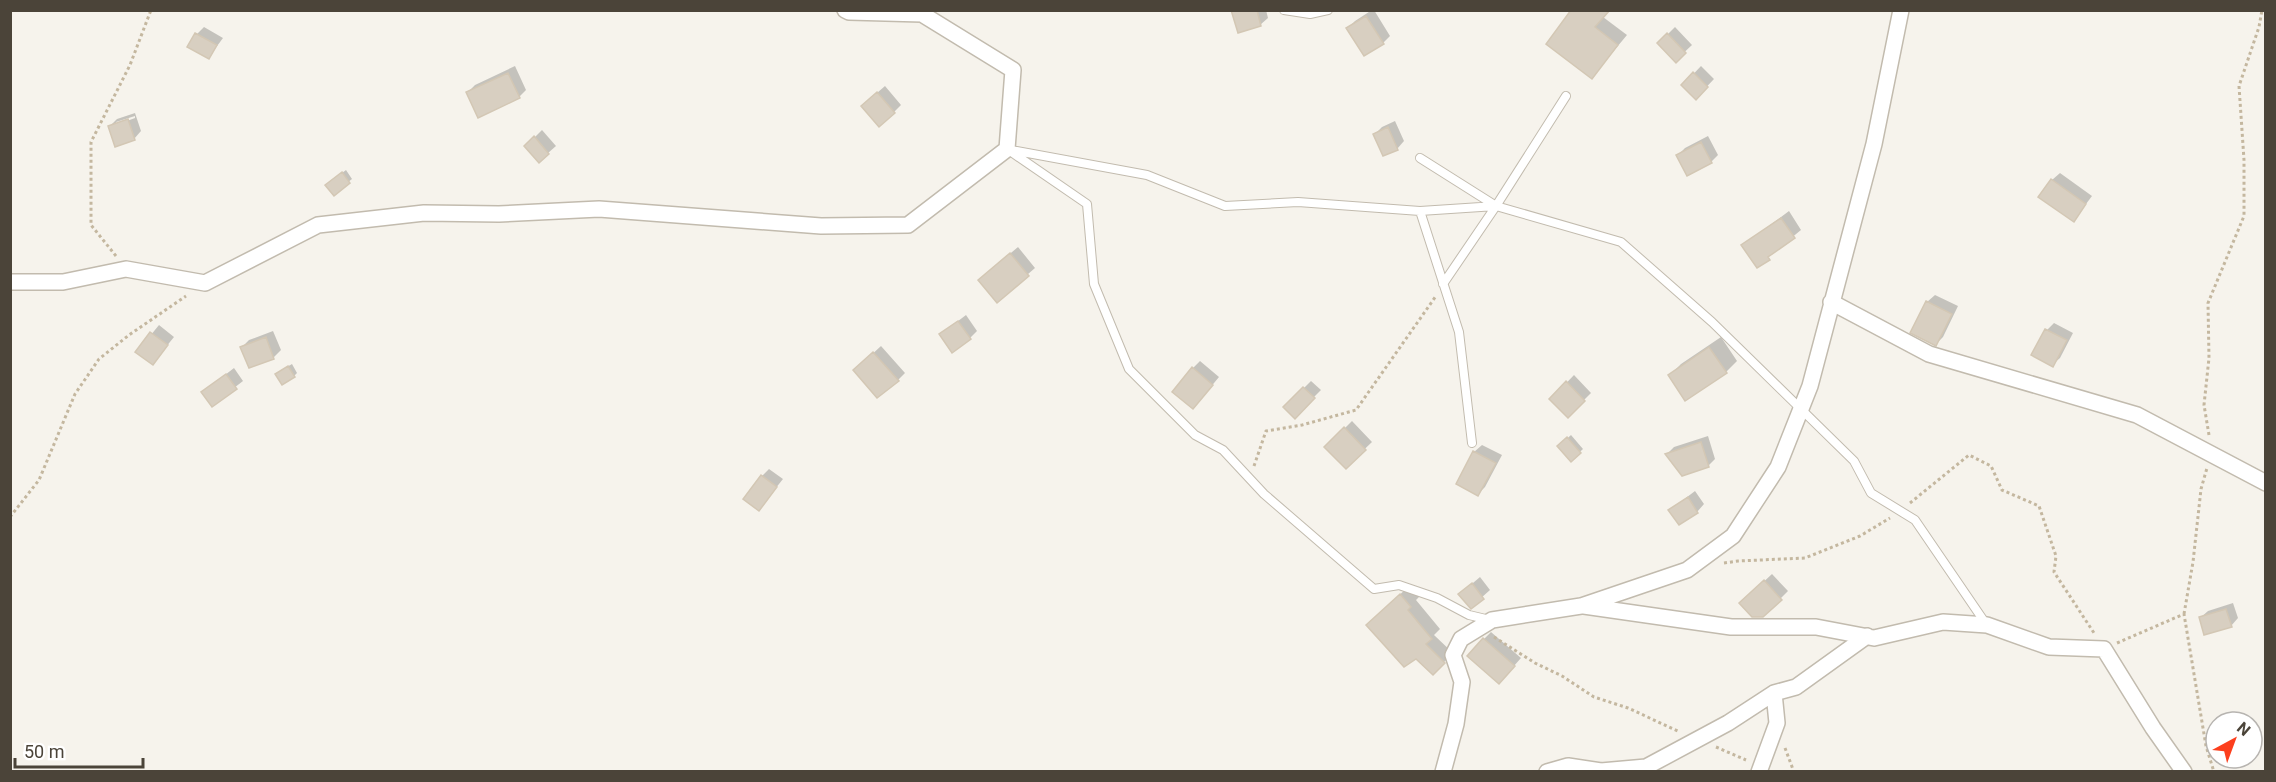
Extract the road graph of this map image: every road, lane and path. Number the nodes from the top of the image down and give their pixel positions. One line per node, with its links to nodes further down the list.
1 (151, 10): 12 (path)
2 (846, 10): 8 (street)
3 (1284, 10): 4 (lane)
4 (1328, 10)
5 (1900, 10): 16 (street)
6 (2262, 10): 19 (path)
7 (1566, 96): 10 (lane)
8 (1006, 150): 11 (lane); 14 (street); 20 (lane)
9 (1420, 158): 10 (lane)
10 (1496, 206): 11 (lane); 15 (lane); 17 (lane)
11 (1420, 211): 15 (lane)
12 (126, 269): 13 (street); 14 (street)
13 (10, 282)
14 (205, 283): 23 (path)
15 (1443, 284): 18 (lane); 20 (path)
16 (1831, 302): 17 (street); 19 (street)
17 (1801, 409): 22 (lane); 25 (street)
18 (1472, 443)
19 (2211, 453): 21 (street); 26 (path)
20 (1250, 479): 27 (lane)
21 (2265, 483)
22 (1900, 511): 24 (path); 28 (lane); 30 (path)
23 (10, 517)
24 (1717, 565)
25 (1581, 606): 27 (street); 29 (street)
26 (2184, 614): 30 (path); 37 (path)
27 (1486, 624): 32 (path); 34 (street)
28 (1986, 625): 29 (street); 30 (street)
29 (1868, 636): 31 (street)
30 (2104, 649): 36 (street)
31 (1774, 693): 32 (street); 33 (street)
32 (1698, 740): 33 (path); 35 (street)
33 (1760, 769)
34 (1443, 771)
35 (1547, 771)
36 (2184, 771)
37 (2214, 771)

